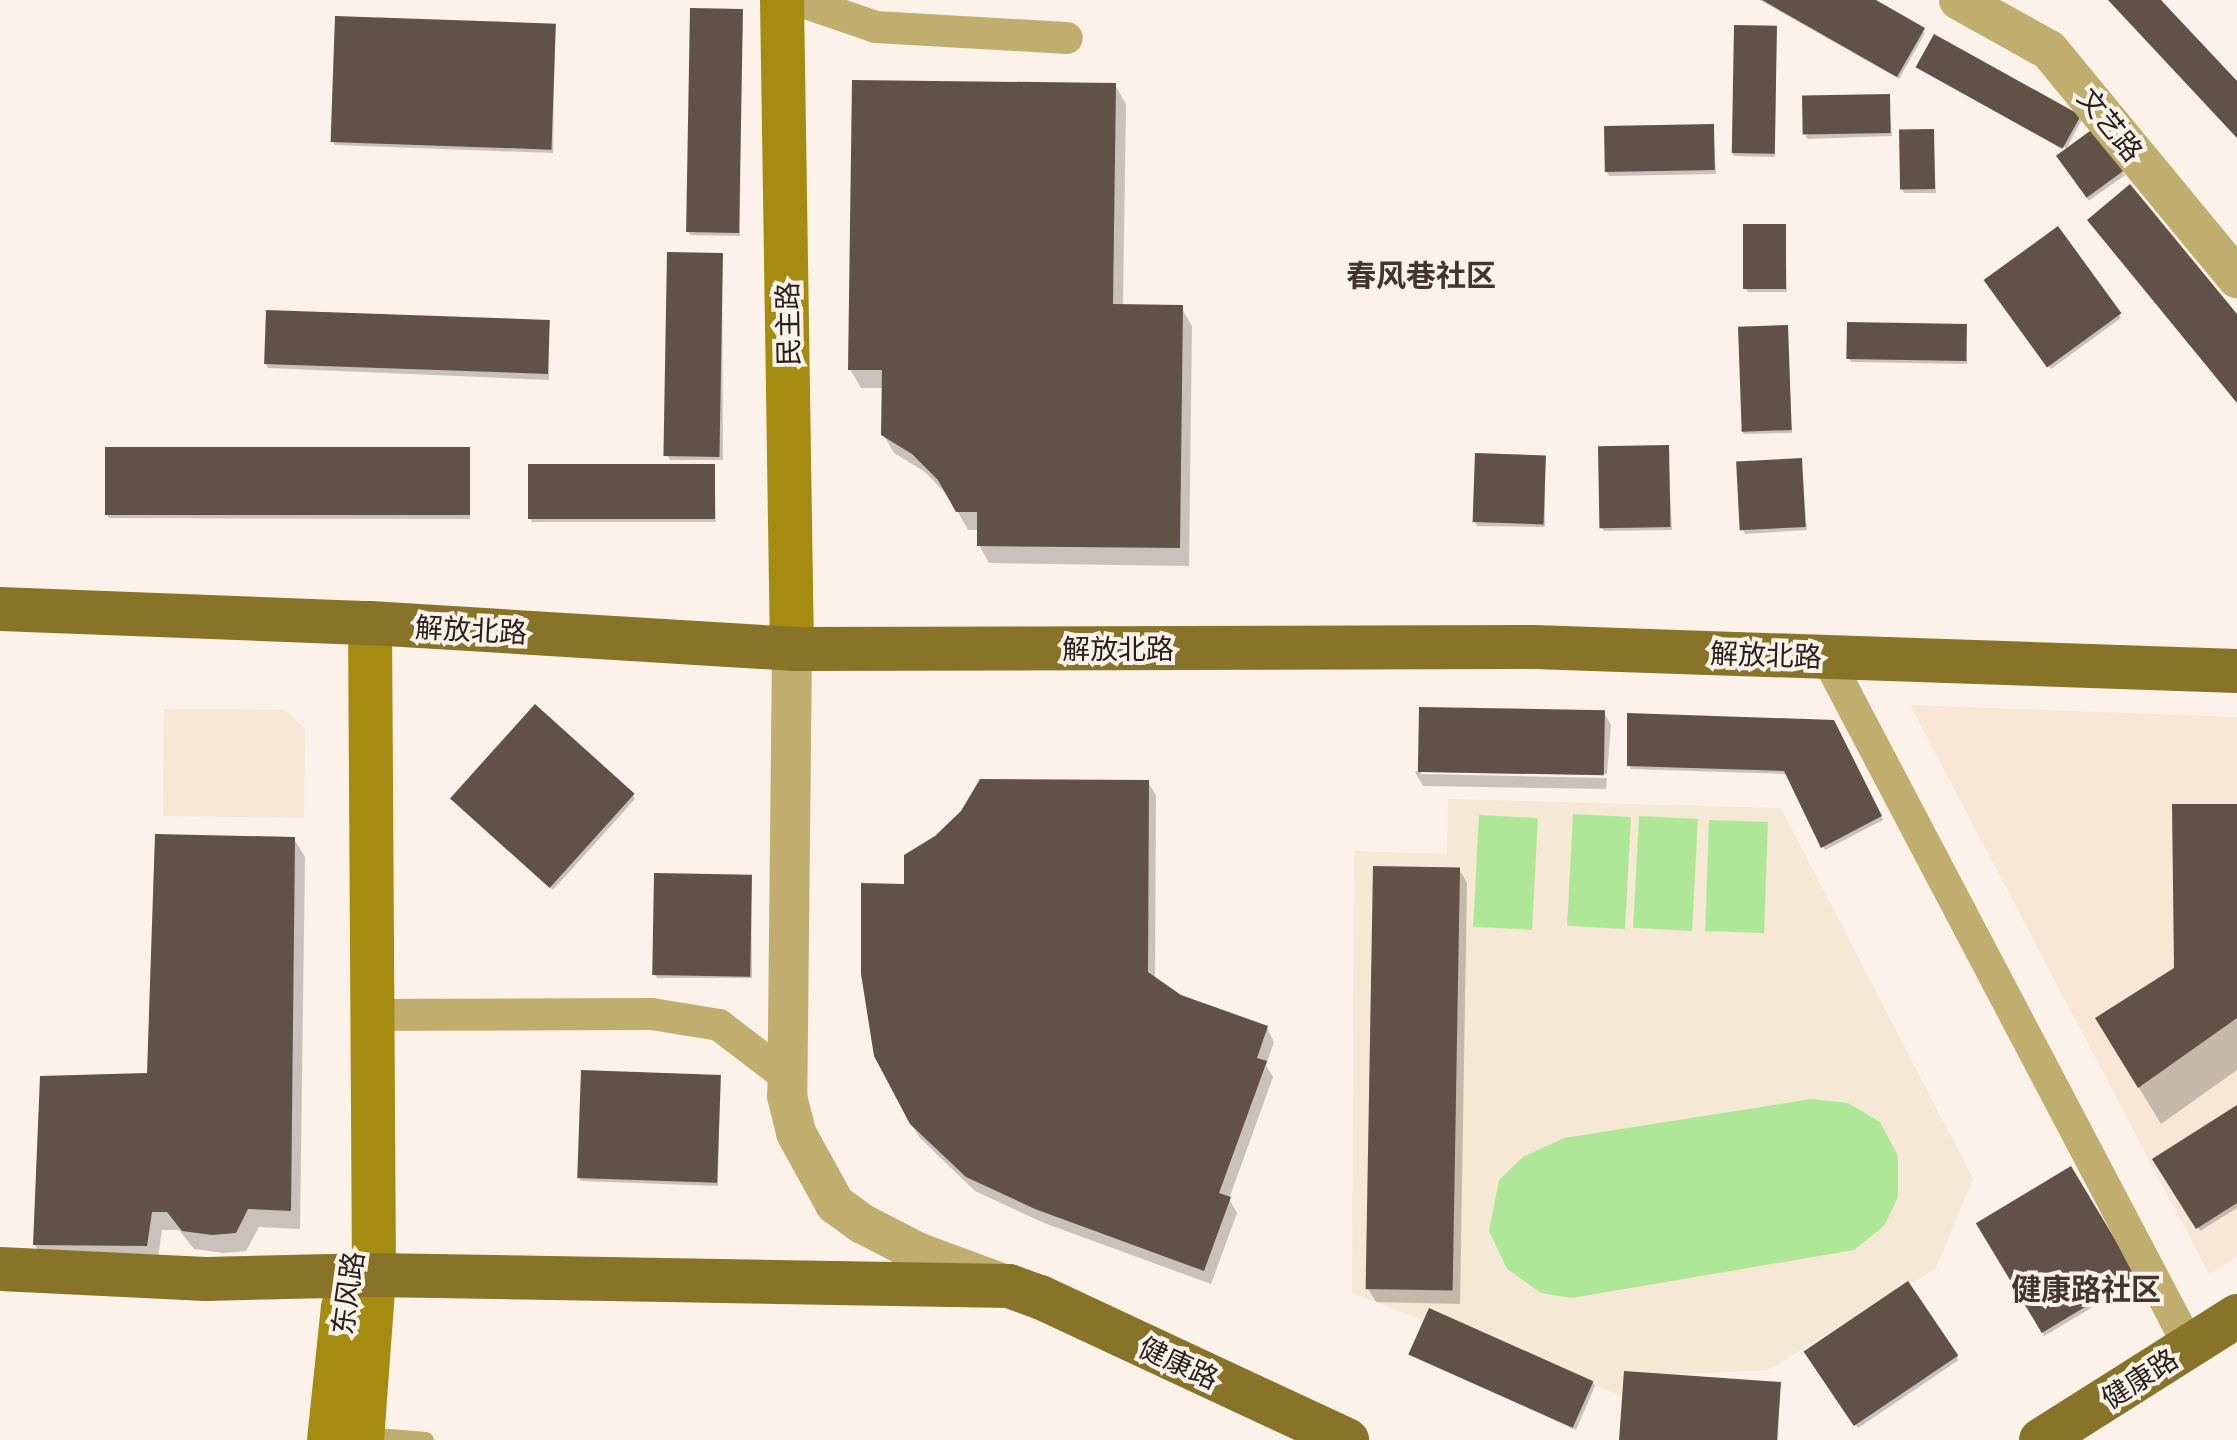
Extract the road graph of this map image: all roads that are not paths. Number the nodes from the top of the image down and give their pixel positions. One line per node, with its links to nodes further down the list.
1 (782, 0): 8 (main road, 民主路)
2 (797, 0): 4 (street)
3 (1959, 0): 5 (street, 文艺路)
4 (1067, 38)
5 (2237, 278)
6 (0, 609): 7 (main road, 解放北路)
7 (370, 623): 8 (main road, 解放北路); 11 (main road, 东风路)
8 (792, 649): 9 (main road, 解放北路); 12 (street)
9 (1826, 656): 10 (main road, 解放北路); 17 (street)
10 (2237, 671)
11 (373, 1015): 12 (street); 14 (main road, 东风路)
12 (787, 1077): 15 (street)
13 (0, 1269): 14 (main road)
14 (361, 1275): 15 (main road); 18 (main road, 东风路)
15 (1009, 1286): 20 (main road, 健康路)
16 (2237, 1316): 17 (main road, 健康路)
17 (2189, 1346): 21 (main road, 健康路)
18 (351, 1438): 19 (lane)
19 (426, 1440)
20 (1347, 1440)
21 (2041, 1440)

